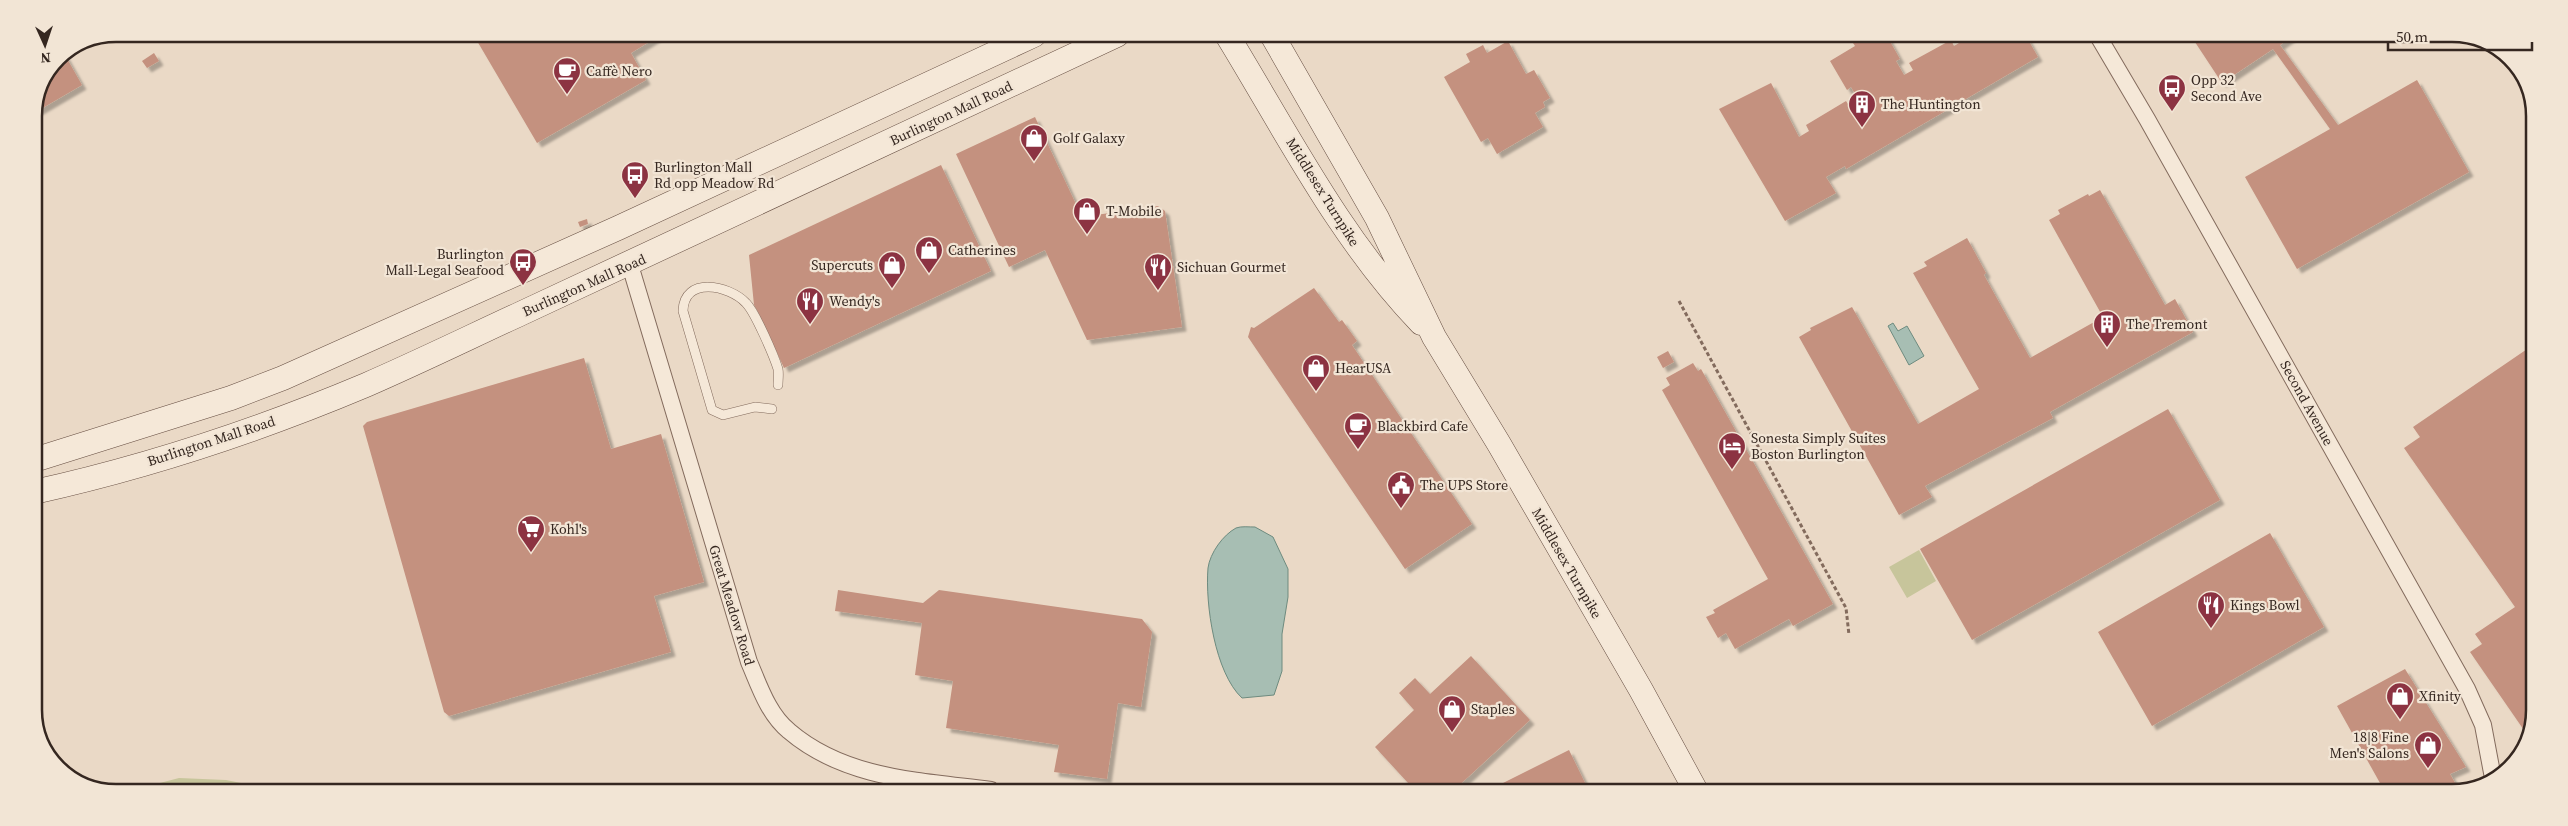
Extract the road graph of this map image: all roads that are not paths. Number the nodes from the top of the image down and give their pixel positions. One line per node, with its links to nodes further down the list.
1 (1019, 42): 6 (main road)
2 (1102, 42): 7 (main road, Burlington Mall Road)
3 (1231, 42): 8 (main road, Middlesex Turnpike)
4 (1276, 42): 8 (main road, Middlesex Turnpike)
5 (2102, 42): 13 (street, Second Avenue)
6 (618, 228): 7 (main road); 11 (main road)
7 (630, 265): 12 (main road, Burlington Mall Road); 14 (street, Great Meadow Road)
8 (1434, 337): 15 (main road, Middlesex Turnpike)
9 (778, 385): 10 (lane)
10 (772, 408)
11 (43, 457)
12 (43, 490)
13 (2492, 771)
14 (949, 784)
15 (1692, 784)

